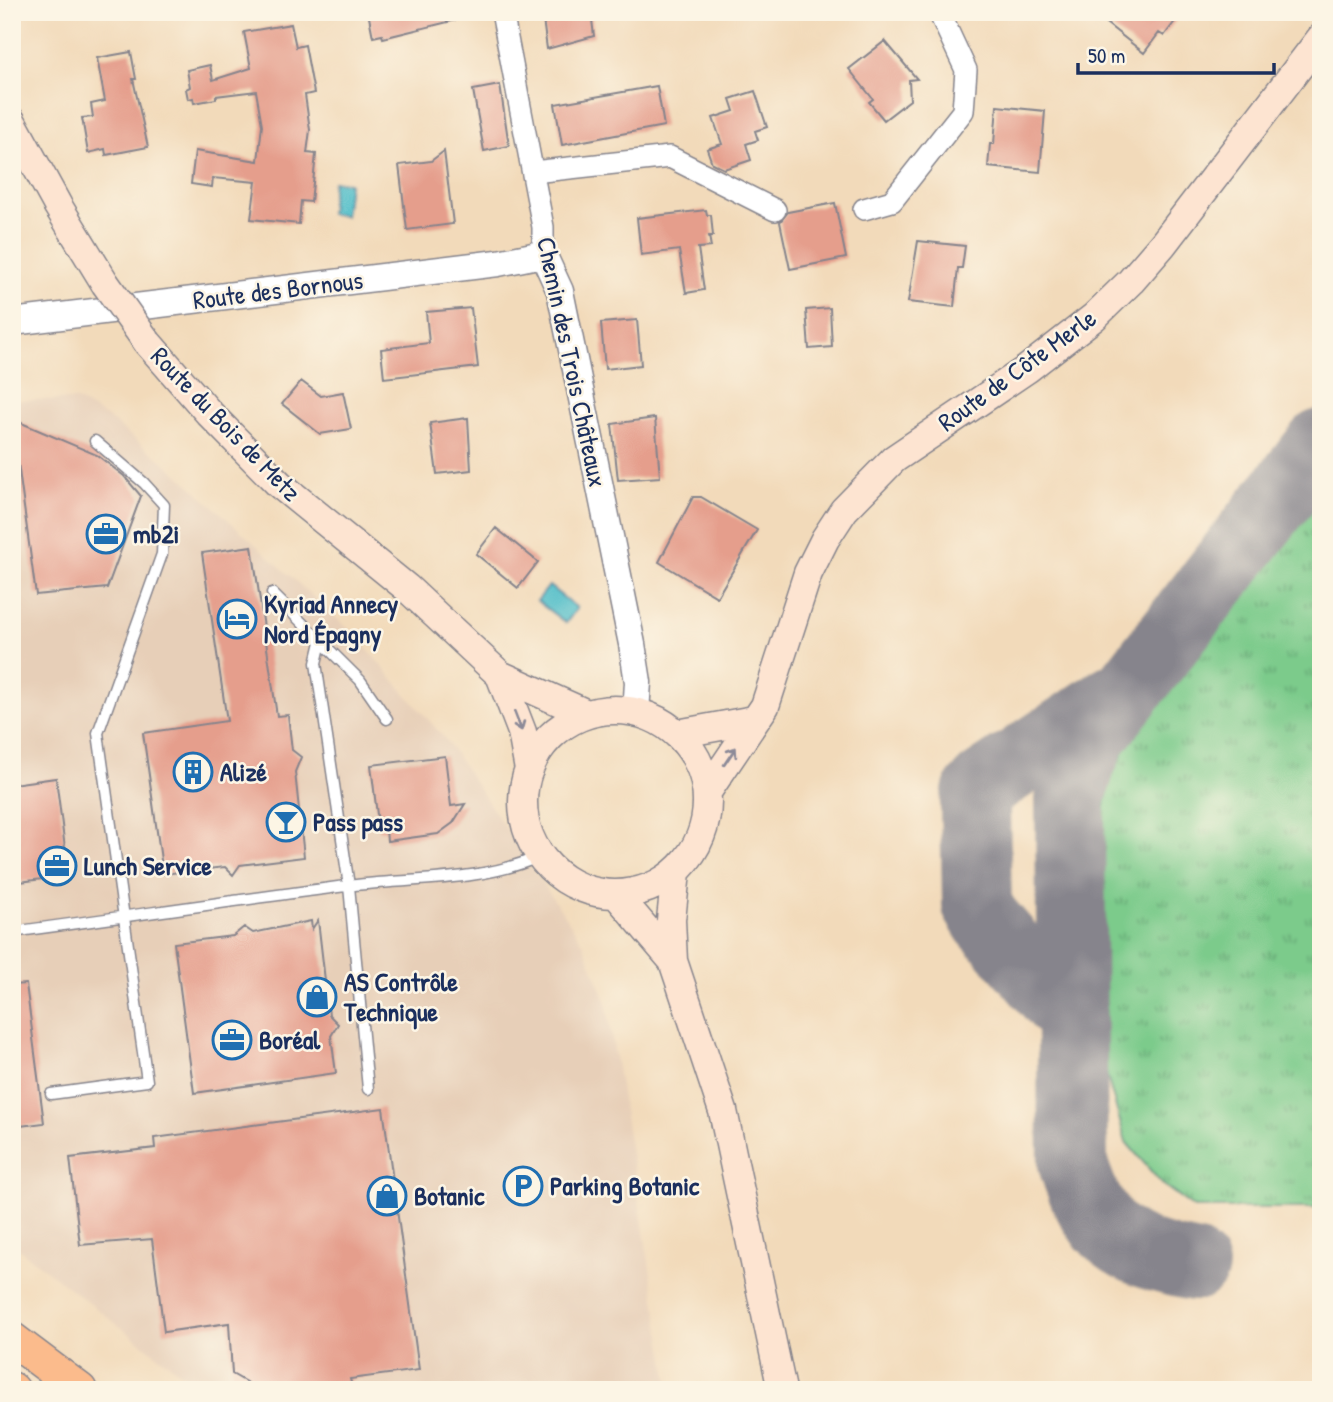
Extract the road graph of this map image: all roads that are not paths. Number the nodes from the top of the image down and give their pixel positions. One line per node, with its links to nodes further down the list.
1 (502, 12): 5 (street, Chemin des Trois Châteaux)
2 (939, 12): 7 (street)
3 (1321, 38): 17 (main road, Route de Côte Merle)
4 (12, 122): 13 (main road, Route du Bois de Metz, bridge)
5 (533, 172): 6 (street); 8 (street, Chemin des Trois Châteaux)
6 (775, 209)
7 (864, 209)
8 (543, 254): 9 (street, Route des Bornous); 14 (street, Chemin des Trois Châteaux)
9 (12, 322)
10 (95, 441): 25 (lane)
11 (272, 593): 12 (lane)
12 (321, 642): 16 (lane); 23 (lane)
13 (500, 675): 15 (main road, Route du Bois de Metz); 19 (main road, Route du Bois de Metz, one-way to 19)
14 (636, 713): 15 (main road); 18 (main road)
15 (587, 714): 19 (main road)
16 (387, 719)
17 (754, 720): 18 (main road); 20 (main road, Route de Côte Merle, one-way to 17)
18 (677, 734): 20 (main road)
19 (528, 770): 21 (main road)
20 (707, 792): 22 (main road)
21 (540, 856): 23 (lane); 24 (main road)
22 (676, 872): 24 (main road); 27 (main road)
23 (349, 886): 25 (lane); 28 (lane)
24 (616, 894): 27 (main road)
25 (124, 917): 26 (lane); 29 (lane)
26 (12, 932)
27 (673, 961): 31 (main road)
28 (368, 1089)
29 (51, 1094)
30 (12, 1339): 32 (highway)
31 (782, 1383)
32 (80, 1390)

